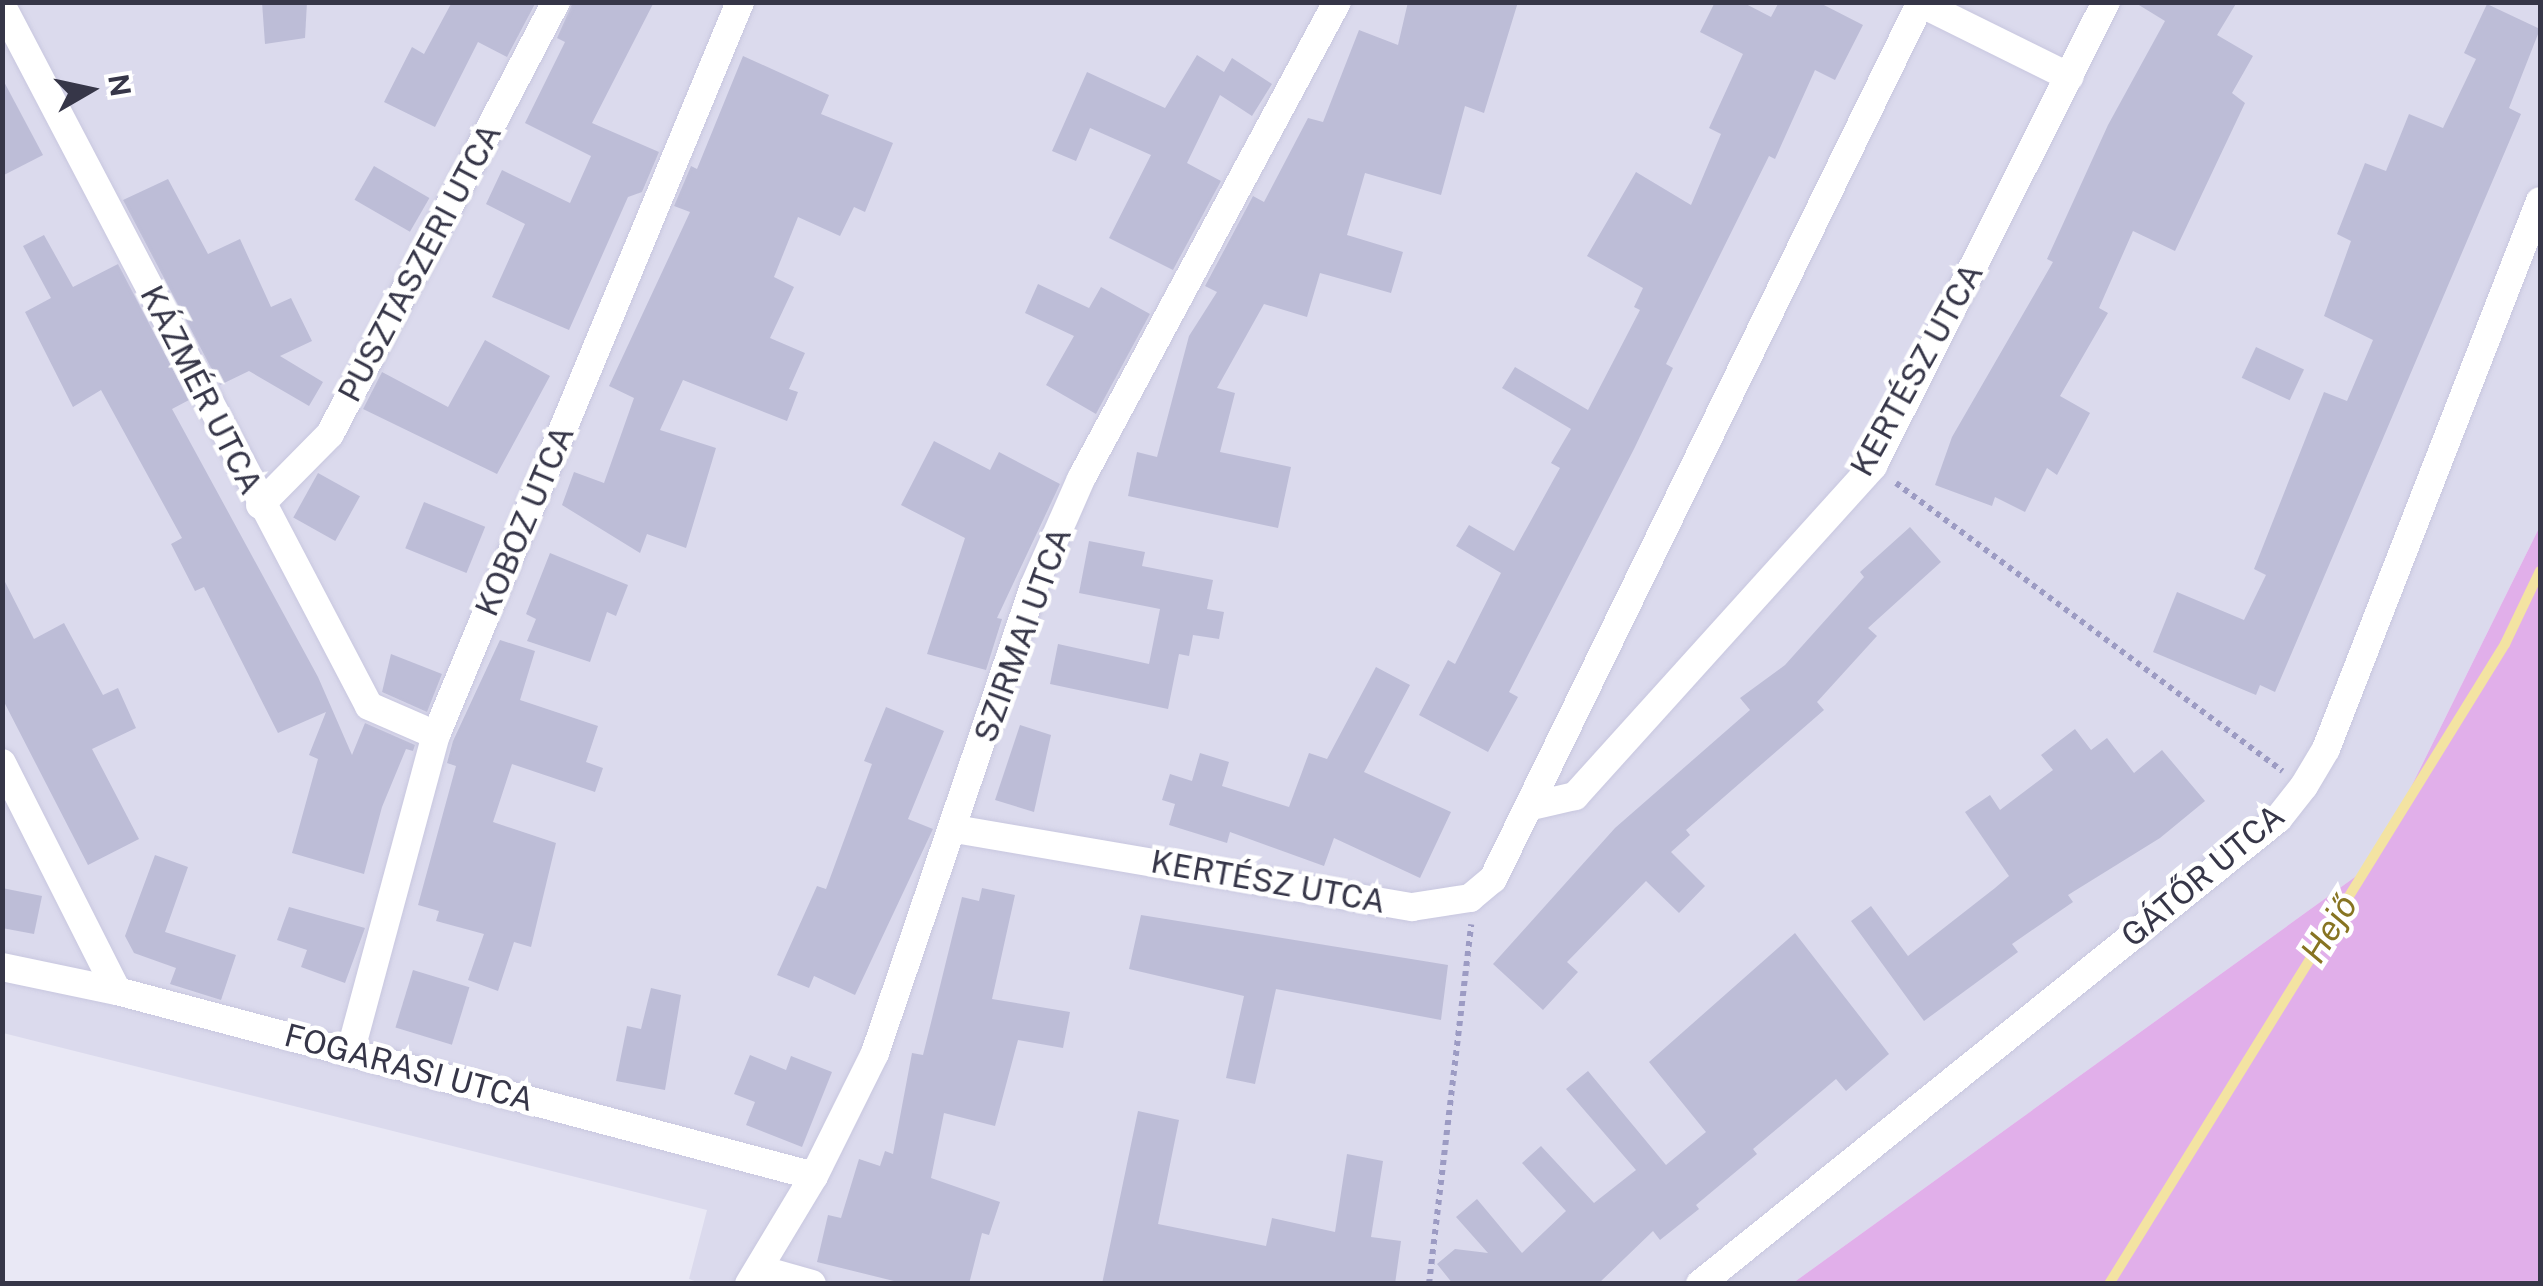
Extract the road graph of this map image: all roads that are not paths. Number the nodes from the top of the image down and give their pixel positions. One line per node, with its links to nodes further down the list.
1 (556, 2): 9 (street, PUSZTASZERI UTCA)
2 (740, 2): 10 (street, KOBOZ UTCA)
3 (1336, 2): 13 (street, SZIRMAI UTCA)
4 (2106, 2): 7 (street, KERTÉSZ UTCA)
5 (1919, 3): 7 (street); 12 (street)
6 (2, 6): 9 (street, KÁZMÉR UTCA)
7 (2070, 76): 12 (street, KERTÉSZ UTCA)
8 (2540, 202): 20 (street, GÁTŐR UTCA)
9 (260, 505): 10 (street, KÁZMÉR UTCA)
10 (436, 734): 16 (street, KOBOZ UTCA)
11 (2, 763): 15 (street)
12 (1532, 806): 13 (street, KERTÉSZ UTCA)
13 (956, 828): 17 (street, SZIRMAI UTCA)
14 (2, 967): 15 (street, FOGARASI UTCA)
15 (118, 991): 16 (street, FOGARASI UTCA)
16 (350, 1053): 17 (street, FOGARASI UTCA)
17 (814, 1176): 18 (street, SZIRMAI UTCA)
18 (754, 1276): 19 (street)
19 (812, 1284)
20 (1700, 1284)

